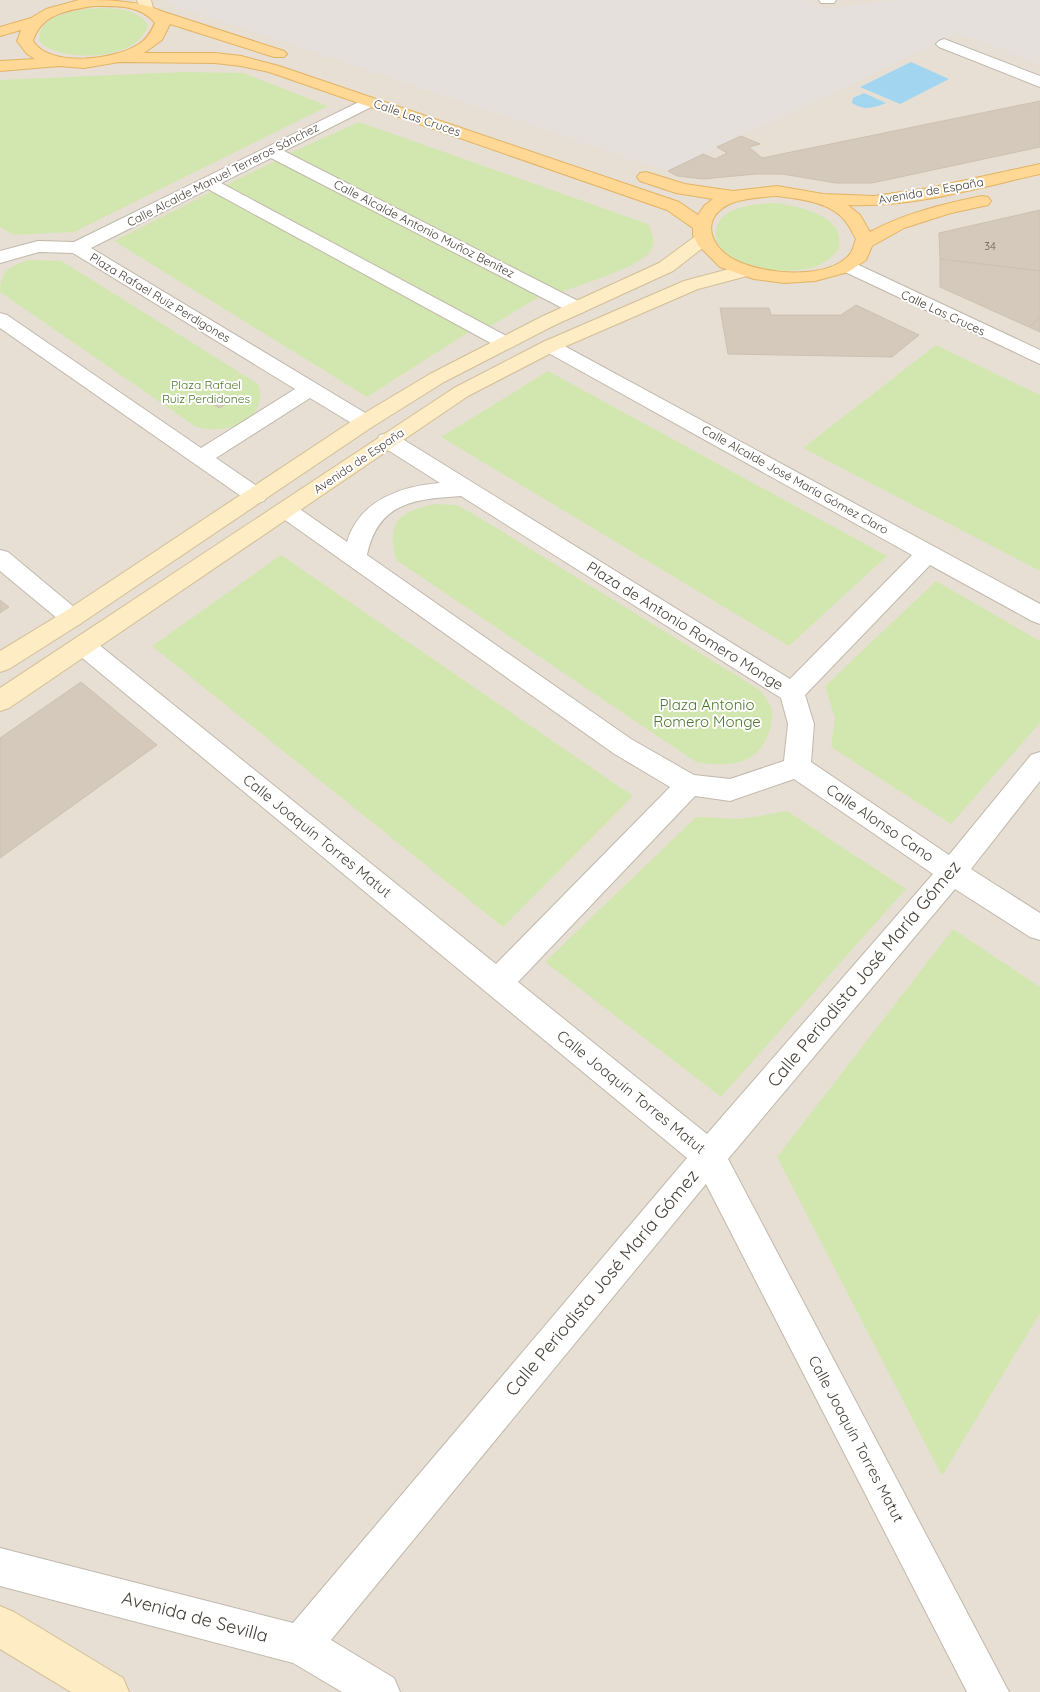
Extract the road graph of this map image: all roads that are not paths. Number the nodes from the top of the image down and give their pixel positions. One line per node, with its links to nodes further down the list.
1 (79, 3): 2 (main road); 3 (main road)
2 (150, 8): 6 (main road); 7 (main road)
3 (36, 21): 4 (main road); 8 (main road)
4 (0, 32)
5 (944, 44): 10 (street)
6 (290, 57)
7 (121, 58): 8 (main road); 11 (main road, Calle Las Cruces)
8 (65, 62): 9 (main road)
9 (0, 66)
10 (1040, 82)
11 (370, 102): 12 (street, Calle Alcalde Manuel Terreros Sánchez); 19 (main road, Calle Las Cruces)
12 (270, 151): 15 (street, Calle Alcalde Manuel Terreros Sánchez); 25 (street, Calle Alcalde Antonio Muñoz Benítez)
13 (1040, 169): 18 (main road, Avenida de España)
14 (635, 174): 17 (main road)
15 (207, 182): 21 (street, Calle Alcalde Manuel Terreros Sánchez); 27 (street)
16 (1003, 196): 20 (main road, Avenida de España)
17 (735, 197): 18 (main road); 19 (main road)
18 (821, 199): 20 (main road)
19 (702, 232): 24 (main road, Calle Las Cruces); 25 (main road, Avenida de España)
20 (864, 243): 23 (main road)
21 (77, 248): 22 (street, Plaza Rafael Ruiz Perdigones); 30 (street, Plaza Rafael Ruiz Perdigones)
22 (0, 257)
23 (848, 266): 24 (main road, Calle Las Cruces); 29 (street, Calle Las Cruces)
24 (744, 271): 28 (main road, Avenida de España)
25 (577, 308): 27 (main road, Avenida de España)
26 (0, 319): 33 (street)
27 (505, 343): 31 (main road, Avenida de España)
28 (550, 346): 32 (main road, Avenida de España); 37 (street, Calle Alcalde José María Gómez Claro)
29 (1040, 358)
30 (311, 388): 31 (street, Plaza Rafael Ruiz Perdigones); 33 (street)
31 (365, 422): 35 (main road, Avenida de España)
32 (388, 440): 34 (street, Plaza de Antonio Romero Monge); 36 (main road, Avenida de España)
33 (201, 458): 35 (street)
34 (465, 488): 39 (street); 44 (street, Plaza de Antonio Romero Monge)
35 (256, 496): 41 (main road, Avenida de España)
36 (286, 510): 39 (street); 42 (main road, Avenida de España)
37 (927, 553): 40 (street, Calle Alcalde José María Gómez Claro); 44 (street)
38 (0, 558): 41 (street)
39 (355, 558): 48 (street)
40 (1040, 615)
41 (72, 618): 43 (main road, Avenida de España)
42 (84, 646): 45 (main road, Avenida de España); 51 (street, Calle Joaquín Torres Matut)
43 (0, 663)
44 (792, 693): 47 (street, Plaza de Antonio Romero Monge)
45 (0, 702)
46 (1040, 762): 49 (street, Calle Periodista José María Gómez)
47 (797, 767): 48 (street); 49 (street, Calle Alonso Cano)
48 (689, 785): 51 (street)
49 (952, 872): 50 (street, Calle Alonso Cano); 52 (street, Calle Periodista José María Gómez)
50 (1040, 928)
51 (497, 983): 52 (street, Calle Joaquín Torres Matut)
52 (709, 1156): 55 (street, Calle Periodista José María Gómez); 58 (street, Calle Joaquín Torres Matut)
53 (0, 1567): 55 (street, Avenida de Sevilla)
54 (0, 1626): 56 (main road)
55 (301, 1645): 57 (street, Avenida de Sevilla)
56 (110, 1692)
57 (380, 1692)
58 (989, 1692)

